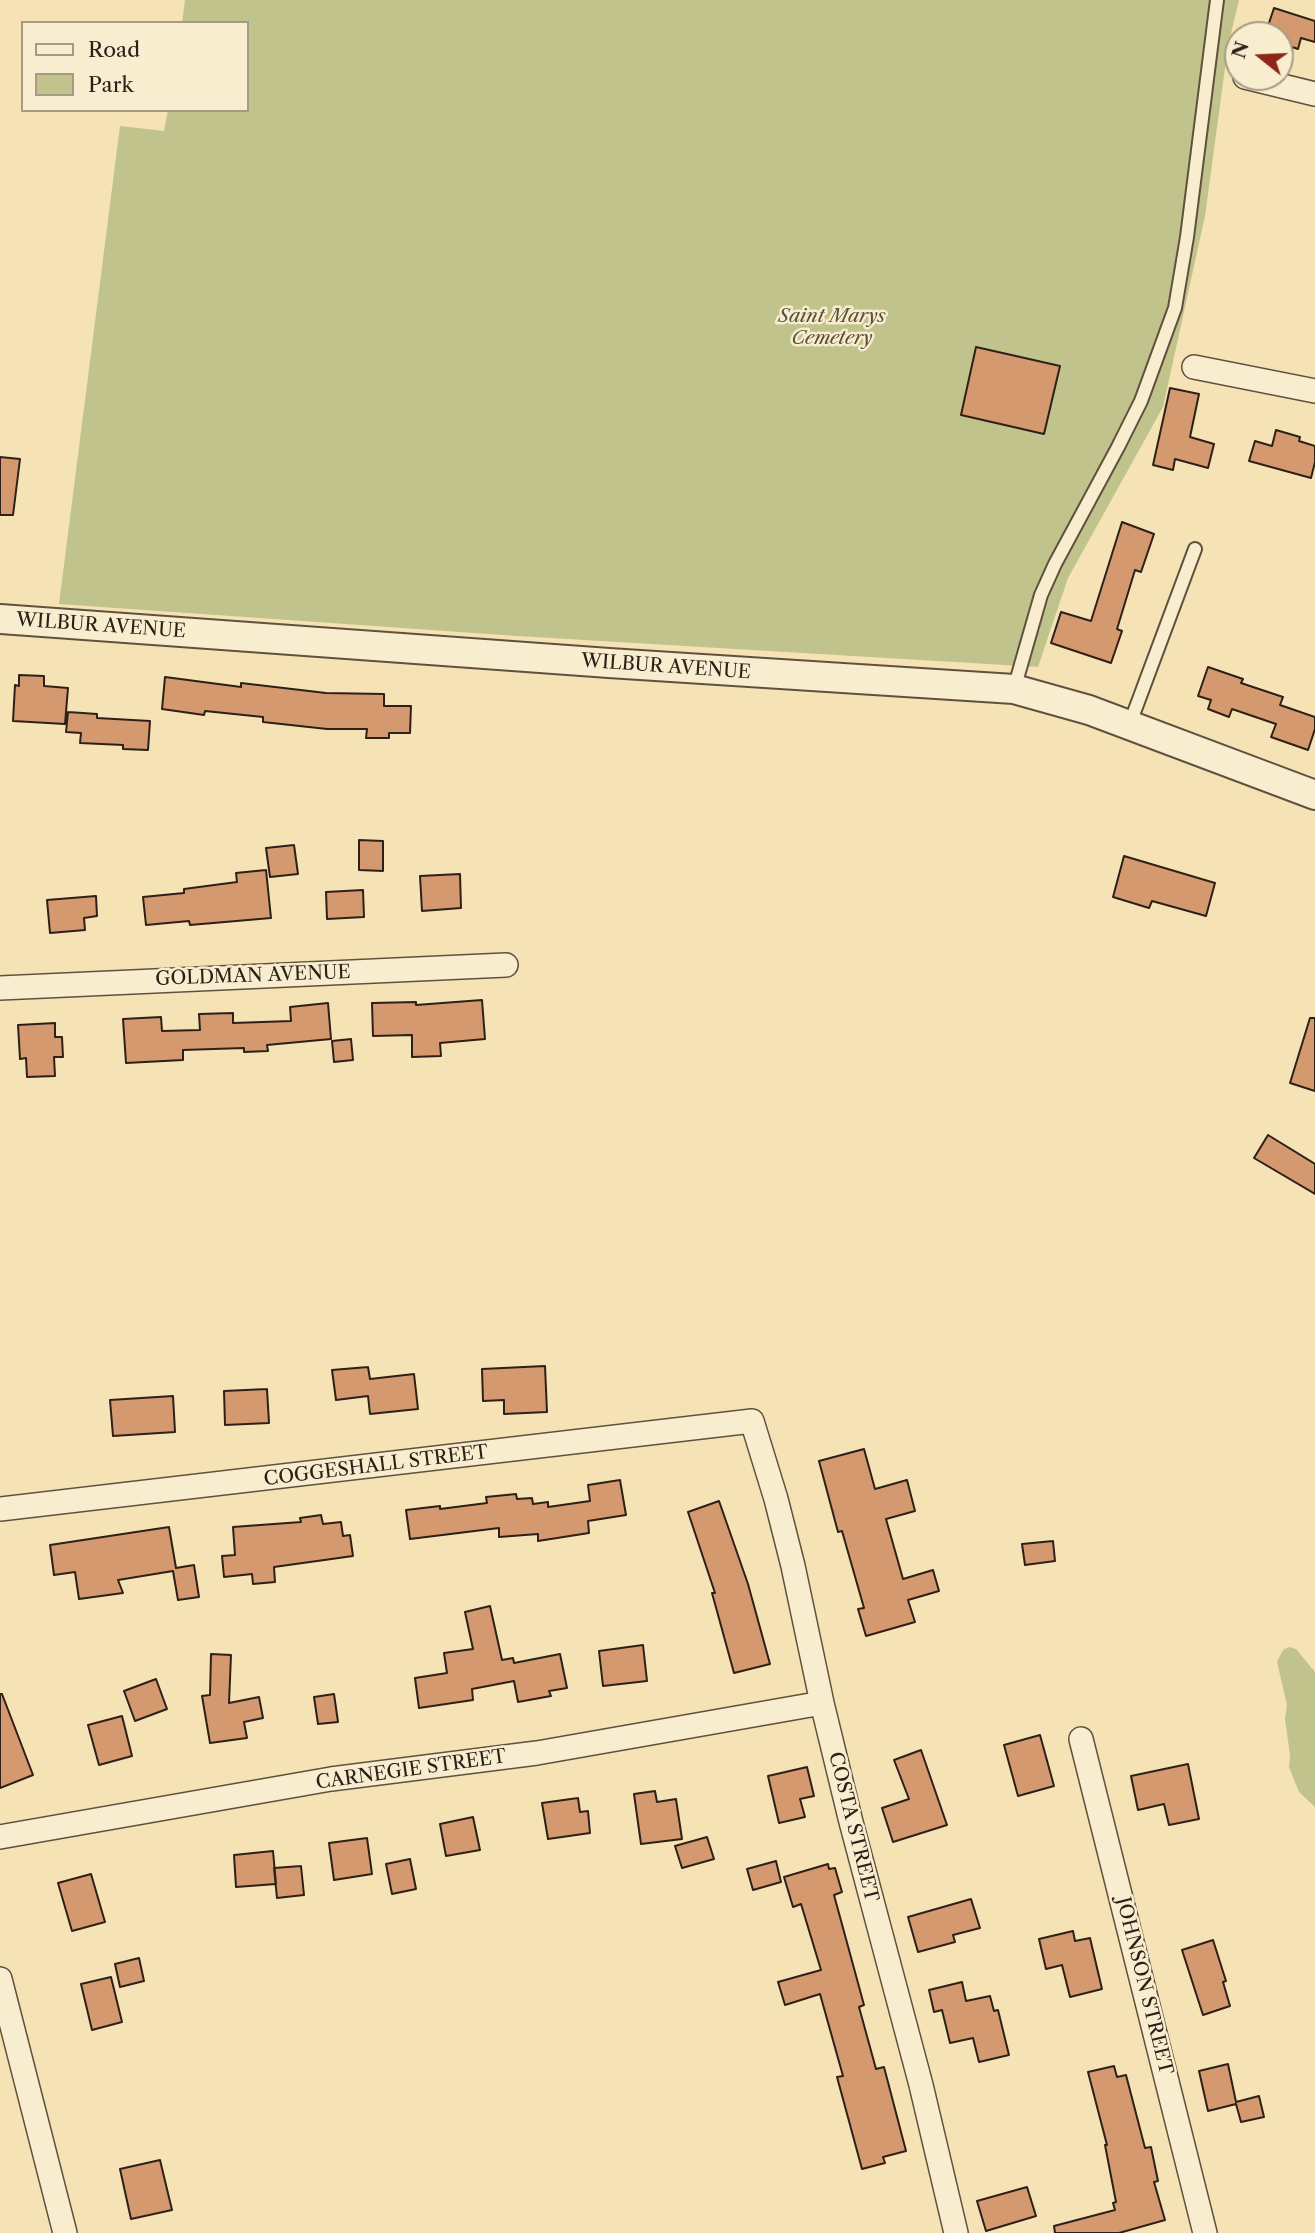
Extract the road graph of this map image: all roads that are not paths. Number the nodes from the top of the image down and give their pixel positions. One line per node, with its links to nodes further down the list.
1 (1217, 0): 8 (lane)
2 (1294, 89): 3 (street)
3 (1315, 94)
4 (1194, 367): 5 (street)
5 (1315, 391)
6 (1195, 549): 9 (lane)
7 (0, 619): 8 (street, WILBUR AVENUE)
8 (1014, 689): 9 (street, WILBUR AVENUE)
9 (1129, 726): 10 (street, WILBUR AVENUE)
10 (1315, 795)
11 (506, 965): 12 (street, GOLDMAN AVENUE)
12 (0, 988)
13 (752, 1421): 14 (street, COGGESHALL STREET); 15 (street, COSTA STREET)
14 (0, 1508)
15 (822, 1703): 17 (street, CARNEGIE STREET); 20 (street, COSTA STREET)
16 (1081, 1739): 21 (street, JOHNSON STREET)
17 (0, 1837)
18 (0, 1979): 19 (street)
19 (65, 2233)
20 (956, 2233)
21 (1205, 2233)

